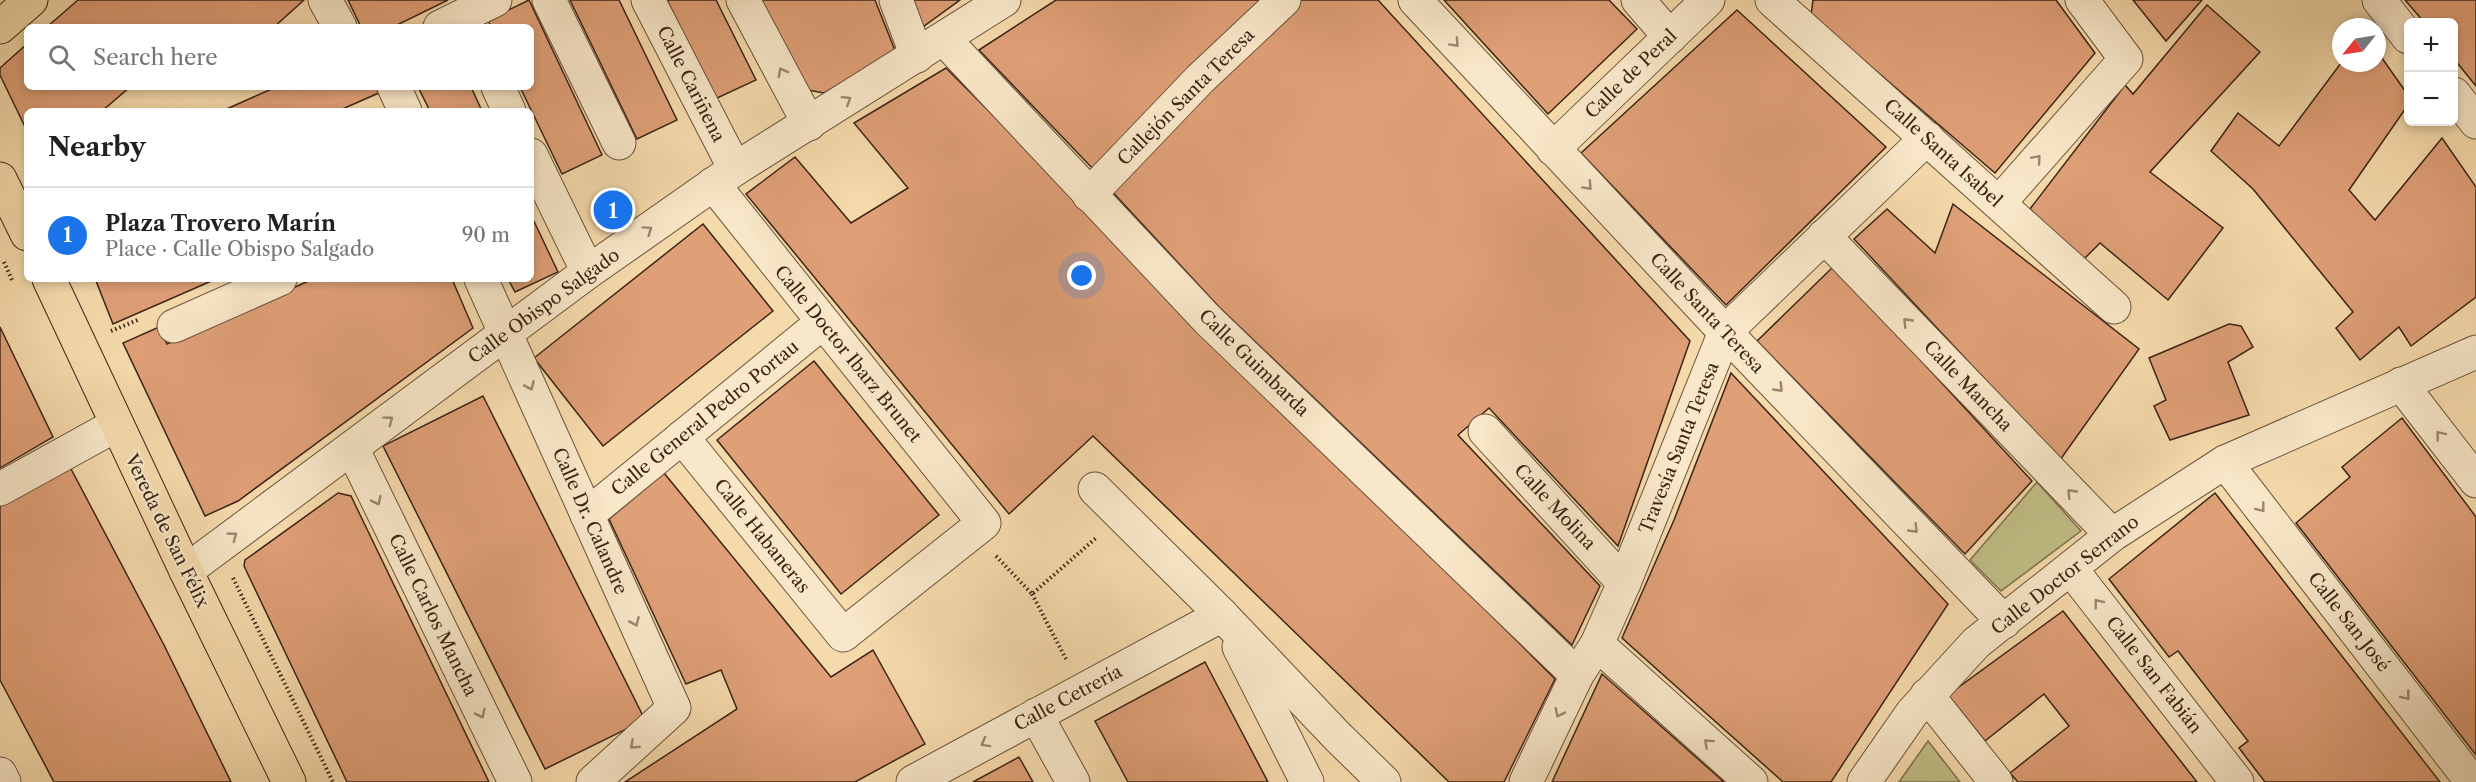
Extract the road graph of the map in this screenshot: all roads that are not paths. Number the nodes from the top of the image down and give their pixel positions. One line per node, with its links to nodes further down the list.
1 (31, 0): 18 (main road)
2 (325, 0): 17 (street)
3 (495, 0): 16 (street)
4 (549, 0): 31 (street)
5 (648, 0): 34 (street, Calle Cariñena)
6 (743, 0): 29 (street, one-way to 6)
7 (896, 0): 22 (street)
8 (1004, 0): 21 (street, Calle Obispo Salgado)
9 (1284, 0): 36 (street, Callejón Santa Teresa)
10 (1415, 0): 32 (street, Calle Santa Teresa, one-way to 32)
11 (1638, 0): 20 (street)
12 (1708, 0): 20 (street, Calle de Peral)
13 (1772, 0): 30 (street, Calle Santa Isabel)
14 (2082, 0): 37 (street, one-way to 14)
15 (2379, 0): 19 (street)
16 (457, 23)
17 (338, 24)
18 (0, 27)
19 (2404, 31)
20 (1670, 37): 32 (street, Calle de Peral)
21 (944, 39): 22 (street, Calle Obispo Salgado); 36 (street, Calle Guimbarda)
22 (917, 56): 29 (street, Calle Obispo Salgado, one-way to 22)
23 (395, 90): 26 (street)
24 (499, 90): 27 (street)
25 (2458, 99): 28 (street)
26 (404, 108)
27 (508, 108)
28 (2476, 122)
29 (809, 124): 34 (street, Calle Obispo Salgado)
30 (1927, 138): 37 (street, Calle Santa Isabel); 39 (street, Travesía Santa Teresa)
31 (619, 142)
32 (1553, 148): 47 (street, Calle Santa Teresa, one-way to 47)
33 (534, 161): 40 (street)
34 (724, 177): 40 (street, Calle Obispo Salgado, one-way to 34); 45 (street, Calle Doctor Ibarz Brunet)
35 (0, 179): 38 (main road)
36 (1089, 195): 68 (street, Calle Guimbarda)
37 (1999, 203): 44 (street, Calle Santa Isabel)
38 (24, 228)
39 (1824, 236): 47 (street, Travesía Santa Teresa); 60 (street, Calle Mancha, one-way to 39)
40 (588, 272): 48 (street, Calle Obispo Salgado)
41 (50, 282): 51 (main road, Vereda de San Félix)
42 (273, 282): 46 (street)
43 (482, 282): 48 (street, Calle Dr. Calandre)
44 (2114, 307)
45 (823, 322): 53 (street, Calle General Pedro Portau); 66 (street, Calle Doctor Ibarz Brunet)
46 (174, 326)
47 (1725, 332): 63 (street, Travesía Santa Teresa); 65 (street, Calle Santa Teresa, one-way to 65)
48 (506, 333): 54 (street, Calle Obispo Salgado, one-way to 48); 59 (street, Calle Dr. Calandre, one-way to 59)
49 (2476, 352): 50 (street, Calle Doctor Serrano)
50 (2401, 384): 55 (street, Calle Doctor Serrano); 56 (street, one-way to 50)
51 (116, 425): 57 (street); 62 (main road, Vereda de San Félix)
52 (1485, 431): 63 (street, Calle Molina)
53 (682, 437): 59 (street, Calle General Pedro Portau); 66 (street, Calle Habaneras)
54 (352, 448): 62 (street, Calle Obispo Salgado, one-way to 54); 74 (street, Calle Carlos Mancha, one-way to 74)
55 (2225, 462): 60 (street, Calle Doctor Serrano); 85 (street, Calle San José, one-way to 85)
56 (2476, 481)
57 (0, 489)
58 (1095, 489): 64 (street)
59 (587, 514): 75 (street, Calle Dr. Calandre, one-way to 75)
60 (2112, 535): 61 (street, Calle Doctor Serrano)
61 (2071, 569): 65 (street, Calle Doctor Serrano); 84 (street, Calle San Fabián, one-way to 61)
62 (186, 571): 73 (main road, Vereda de San Félix)
63 (1624, 583): 67 (street, Travesía Santa Teresa)
64 (1222, 615): 70 (street, Calle Cetrería); 78 (street); 79 (street)
65 (2004, 622): 69 (street, Calle Doctor Serrano)
66 (843, 635)
67 (1597, 644): 68 (street, Travesía Santa Teresa); 81 (street, one-way to 67)
68 (1577, 675): 80 (street, Travesía Santa Teresa, one-way to 80)
69 (1927, 695): 82 (street, Calle Doctor Serrano); 83 (street)
70 (1036, 715): 76 (street, Calle Cetrería, one-way to 76); 77 (street)
71 (0, 774): 72 (street)
72 (4, 782)
73 (289, 782)
74 (515, 782)
75 (593, 782)
76 (913, 782)
77 (1073, 782)
78 (1307, 782)
79 (1384, 782)
80 (1526, 782)
81 (1751, 782)
82 (1864, 782)
83 (1996, 782)
84 (2237, 782)
85 (2472, 782)

